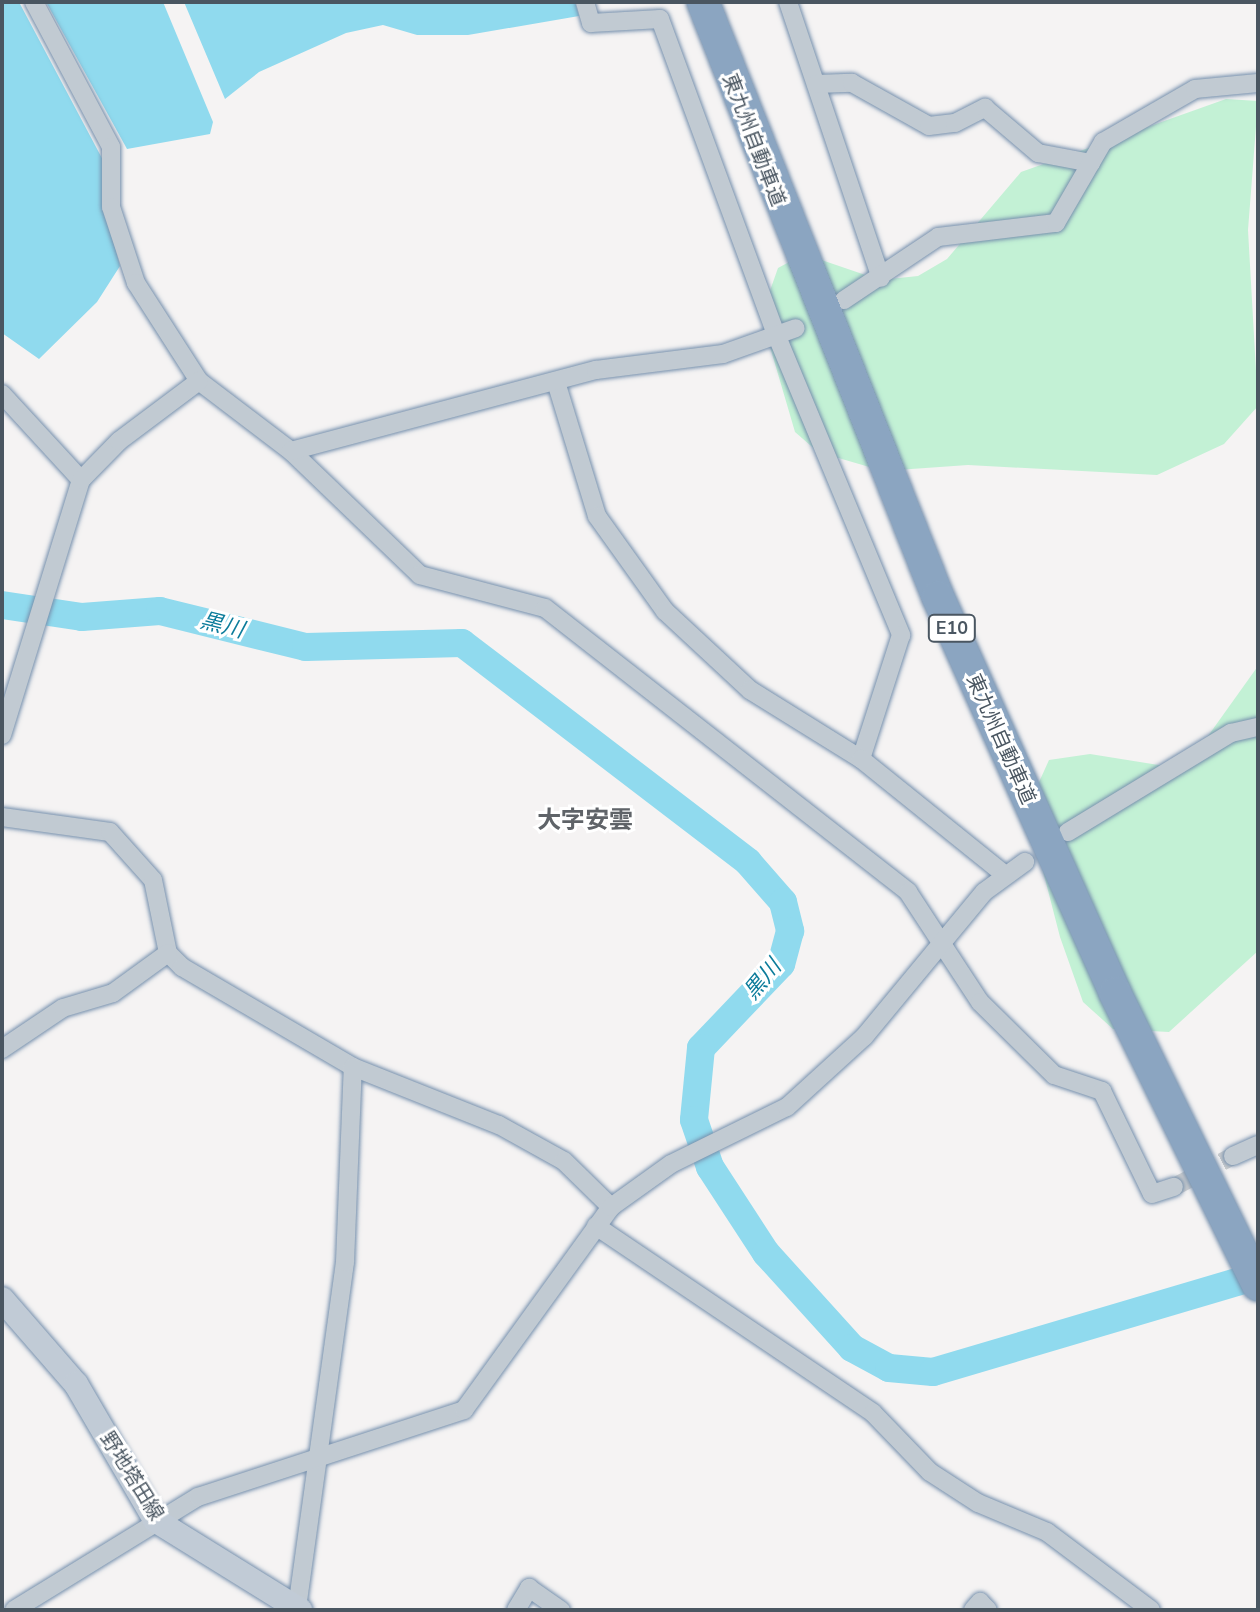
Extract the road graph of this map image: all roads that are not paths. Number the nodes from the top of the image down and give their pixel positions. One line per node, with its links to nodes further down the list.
1 (34, 2): 12 (street)
2 (585, 2): 11 (street)
3 (703, 2): 33 (highway, 東九州自動車道 / E10)
4 (788, 2): 6 (street)
5 (1258, 83): 7 (street)
6 (816, 84): 7 (street); 8 (street)
7 (1091, 163): 8 (street)
8 (881, 278): 9 (street)
9 (844, 300)
10 (796, 328): 11 (street)
11 (778, 339): 13 (street); 19 (street)
12 (199, 381): 15 (street); 16 (street)
13 (556, 382): 15 (street); 19 (street)
14 (2, 394): 16 (street)
15 (291, 451): 24 (street)
16 (81, 480): 18 (street)
17 (1258, 727): 21 (street)
18 (2, 735)
19 (861, 759): 23 (street)
20 (2, 817): 25 (street)
21 (1068, 832)
22 (1025, 862): 23 (street)
23 (1004, 874): 24 (street)
24 (943, 940): 30 (street); 31 (street)
25 (168, 953): 26 (street); 27 (street)
26 (2, 1049)
27 (353, 1067): 31 (street); 35 (street)
28 (1258, 1145): 29 (street)
29 (1233, 1156)
30 (1174, 1187)
31 (611, 1207): 32 (street)
32 (596, 1226): 35 (street); 43 (street)
33 (1258, 1285)
34 (7, 1312): 36 (main road, 野地塔田線)
35 (315, 1458): 36 (street); 37 (street)
36 (155, 1520): 37 (main road, 野地塔田線); 38 (street)
37 (298, 1609)
38 (14, 1610)
39 (516, 1610): 40 (street)
40 (561, 1610)
41 (973, 1610): 42 (street)
42 (988, 1610)
43 (1151, 1610)

